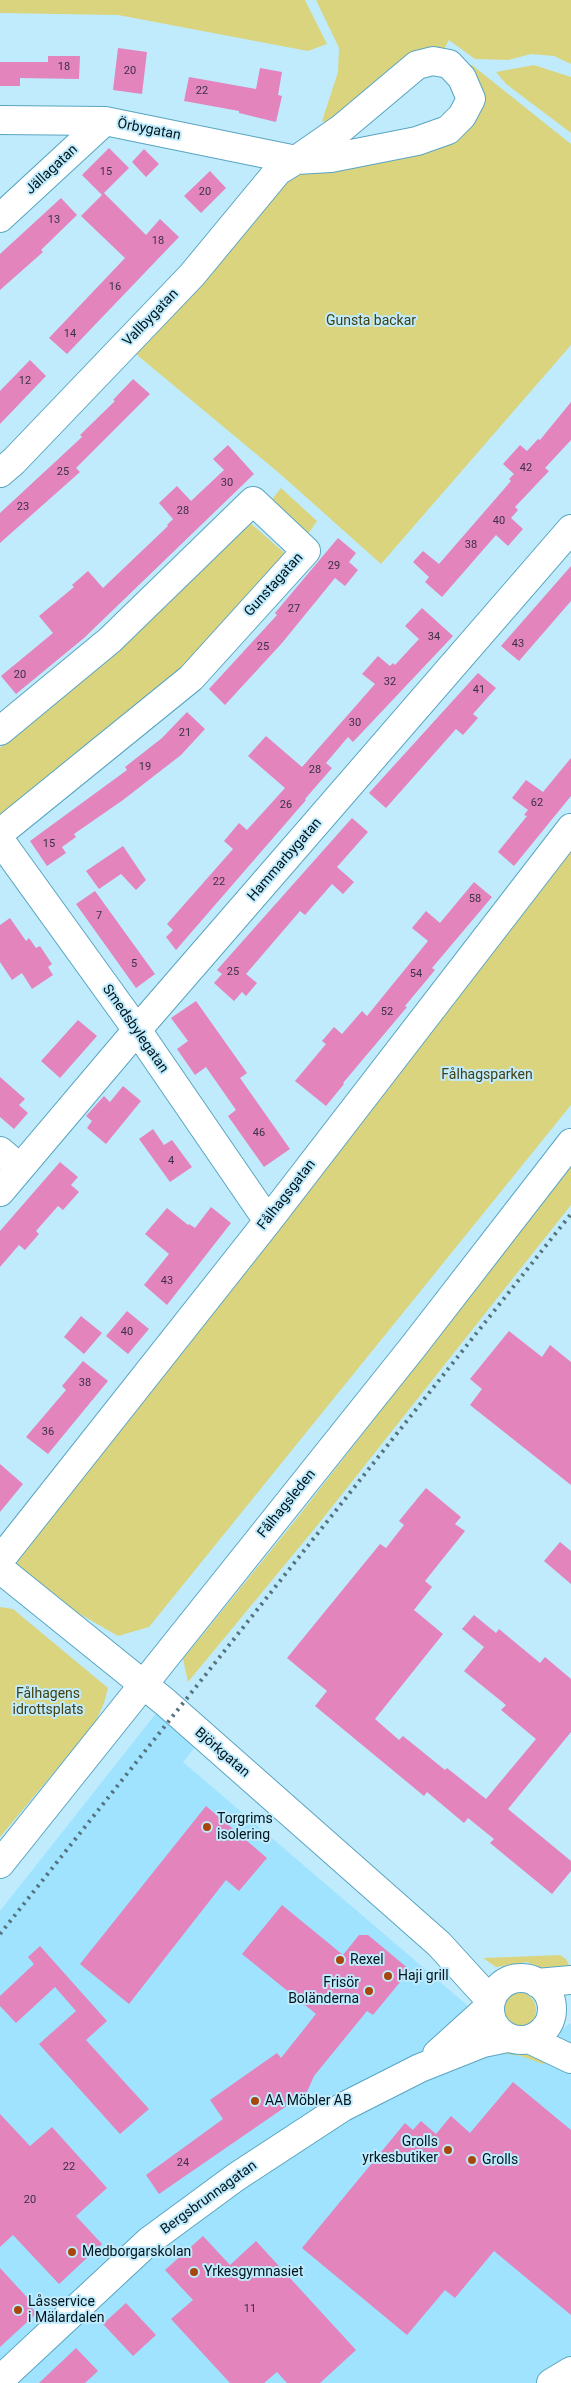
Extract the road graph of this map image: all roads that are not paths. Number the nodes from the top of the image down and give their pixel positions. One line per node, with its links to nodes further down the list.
1 (0, 120): 2 (street, Örbygatan)
2 (105, 121): 3 (street, Örbygatan); 4 (street, Jällagatan)
3 (296, 160): 3 (street, Vallbygatan); 5 (street, Vallbygatan)
4 (0, 218)
5 (0, 473)
6 (571, 529): 11 (street, Hammarbygatan)
7 (0, 731): 9 (street, Gunstagatan)
8 (571, 828): 15 (street, Fålhagsgatan)
9 (0, 833)
10 (0, 840): 11 (street, Smedsbylegatan)
11 (137, 1030): 13 (street, Hammarbygatan); 15 (street, Smedsbylegatan)
12 (571, 1143): 18 (street, Fålhagsleden)
13 (10, 1160): 14 (street, Hammarbygatan)
14 (0, 1192)
15 (268, 1220): 16 (street, Fålhagsgatan)
16 (0, 1560)
17 (0, 1569): 18 (street, Björkgatan)
18 (142, 1684): 19 (street, Fålhagsleden); 22 (street, Björkgatan)
19 (0, 1864)
20 (571, 1980): 21 (street)
21 (538, 1983): 22 (street); 23 (street)
22 (495, 1997): 24 (street); 27 (street, Bergsbrunnagatan)
23 (557, 2011): 24 (street); 25 (street)
24 (518, 2038): 26 (street); 27 (street, Bergsbrunnagatan)
25 (571, 2044)
26 (571, 2059)
27 (420, 2068): 29 (street, Bergsbrunnagatan)
28 (571, 2371): 30 (street)
29 (0, 2380)
30 (552, 2383)

